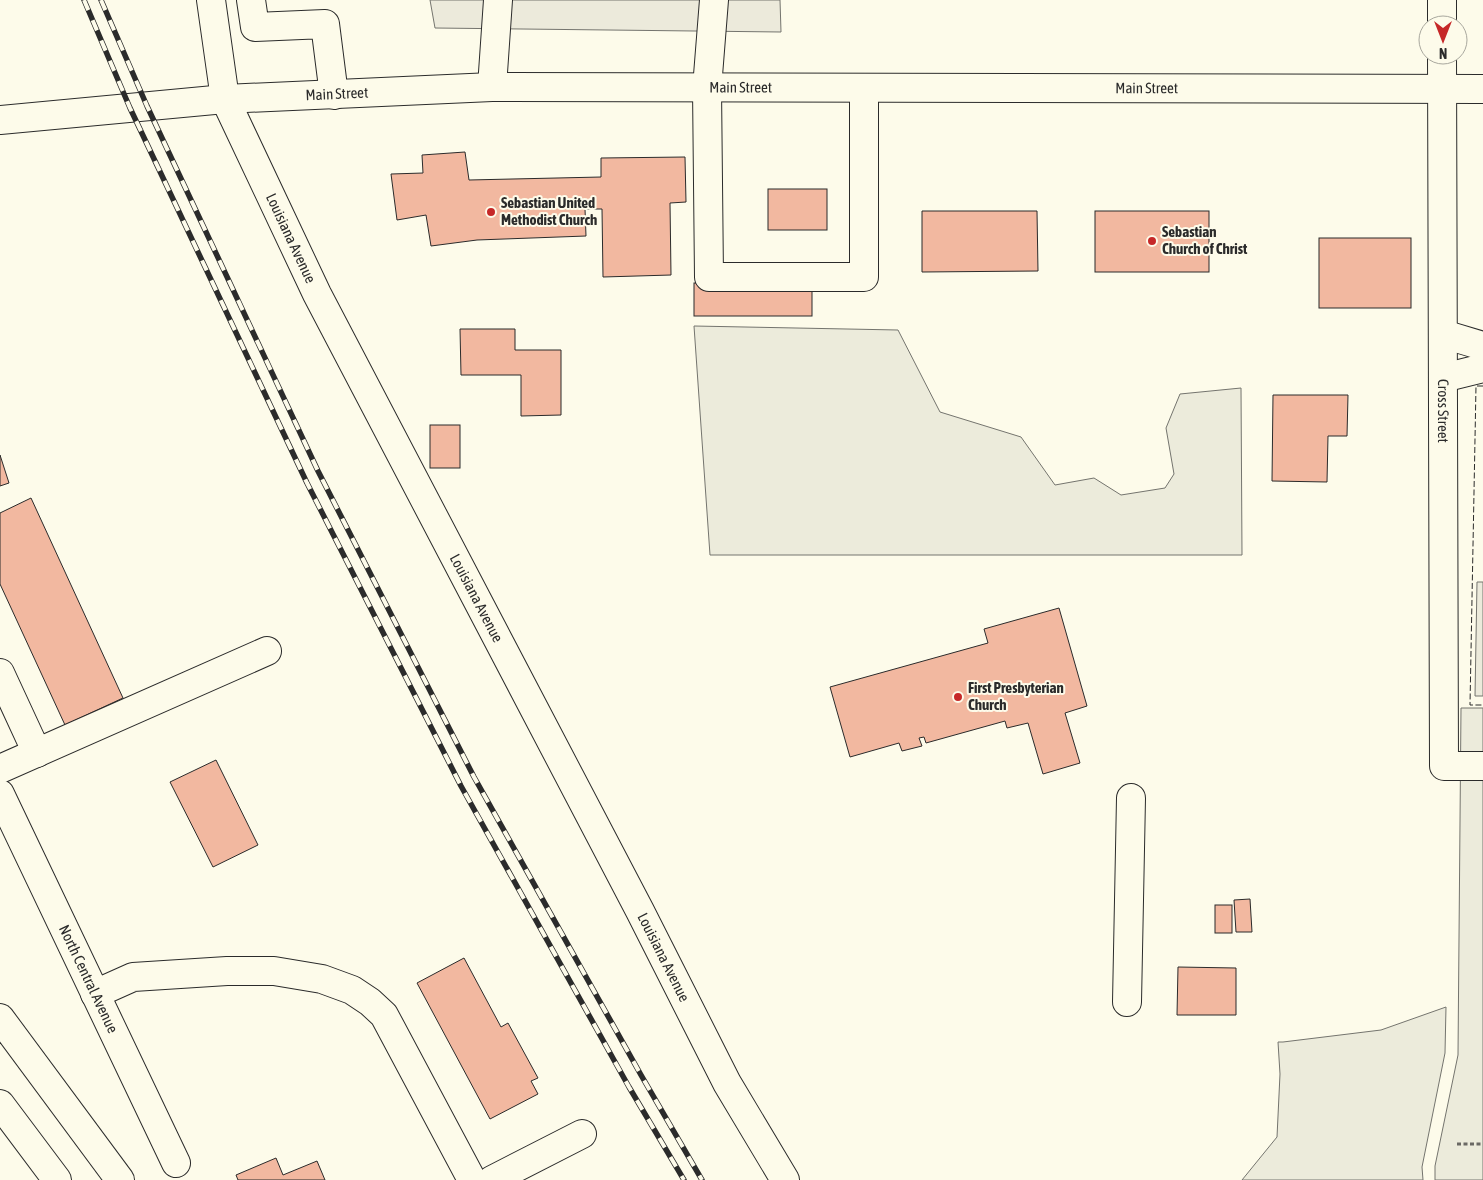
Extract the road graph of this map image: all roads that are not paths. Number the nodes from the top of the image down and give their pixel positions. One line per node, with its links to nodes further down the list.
1 (211, 0): 14 (street, Louisiana Avenue)
2 (251, 0): 13 (street)
3 (498, 0): 8 (street)
4 (714, 0): 9 (street)
5 (1442, 0): 6 (street)
6 (1442, 15)
7 (1442, 65): 11 (street, Cross Street)
8 (492, 87): 9 (street, Main Street); 13 (street, Main Street)
9 (707, 88): 10 (street, Main Street); 10 (street)
10 (864, 88): 11 (street, Main Street)
11 (1441, 89): 12 (street, Main Street); 16 (street, Cross Street)
12 (1483, 89)
13 (334, 95): 14 (street, Main Street)
14 (224, 99): 15 (street, Main Street); 37 (street, Louisiana Avenue)
15 (0, 120)
16 (1443, 334): 17 (street); 19 (street, Cross Street)
17 (1483, 346)
18 (1483, 368): 19 (street)
19 (1443, 378): 23 (street, Cross Street)
20 (267, 651): 22 (street)
21 (0, 673): 22 (street)
22 (37, 753): 24 (street)
23 (1483, 766)
24 (0, 769)
25 (0, 794): 27 (street, North Central Avenue)
26 (1131, 798): 28 (street)
27 (95, 994): 32 (street, North Central Avenue); 35 (street)
28 (1127, 1002)
29 (0, 1018): 34 (street)
30 (0, 1104): 33 (street)
31 (582, 1134): 36 (street)
32 (176, 1163)
33 (57, 1180)
34 (120, 1180)
35 (472, 1180)
36 (492, 1180)
37 (785, 1180)

